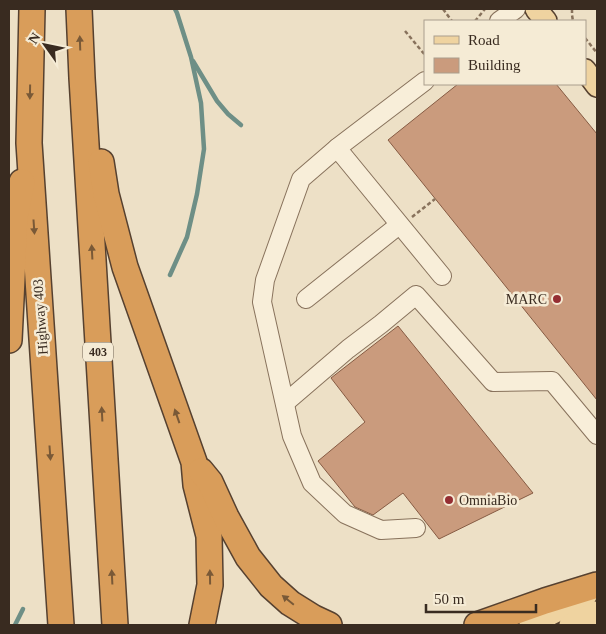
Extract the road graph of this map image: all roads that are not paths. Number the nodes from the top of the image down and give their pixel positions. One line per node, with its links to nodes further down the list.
1 (32, 9): 11 (highway, Highway 403, one-way to 11)
2 (79, 9): 8 (highway, 403, one-way to 2)
3 (516, 9): 5 (lane)
4 (536, 9): 6 (main road)
5 (500, 20)
6 (545, 20)
7 (586, 71): 10 (main road)
8 (82, 78): 19 (highway, one-way to 8); 25 (highway, 403, one-way to 8)
9 (424, 82): 12 (lane)
10 (597, 86)
11 (29, 143): 16 (highway); 24 (highway, Highway 403, one-way to 24)
12 (337, 148): 13 (lane); 17 (lane)
13 (399, 225): 14 (lane); 15 (lane)
14 (442, 276)
15 (306, 300)
16 (9, 340)
17 (286, 403): 18 (lane); 20 (lane)
18 (597, 435)
19 (194, 462): 26 (highway, one-way to 19); 27 (highway, one-way to 19)
20 (416, 528)
21 (597, 584): 28 (highway)
22 (597, 589): 29 (main road)
23 (597, 612): 30 (main road)
24 (61, 625)
25 (115, 625)
26 (202, 625)
27 (329, 625)
28 (477, 625)
29 (530, 625)
30 (570, 625)

